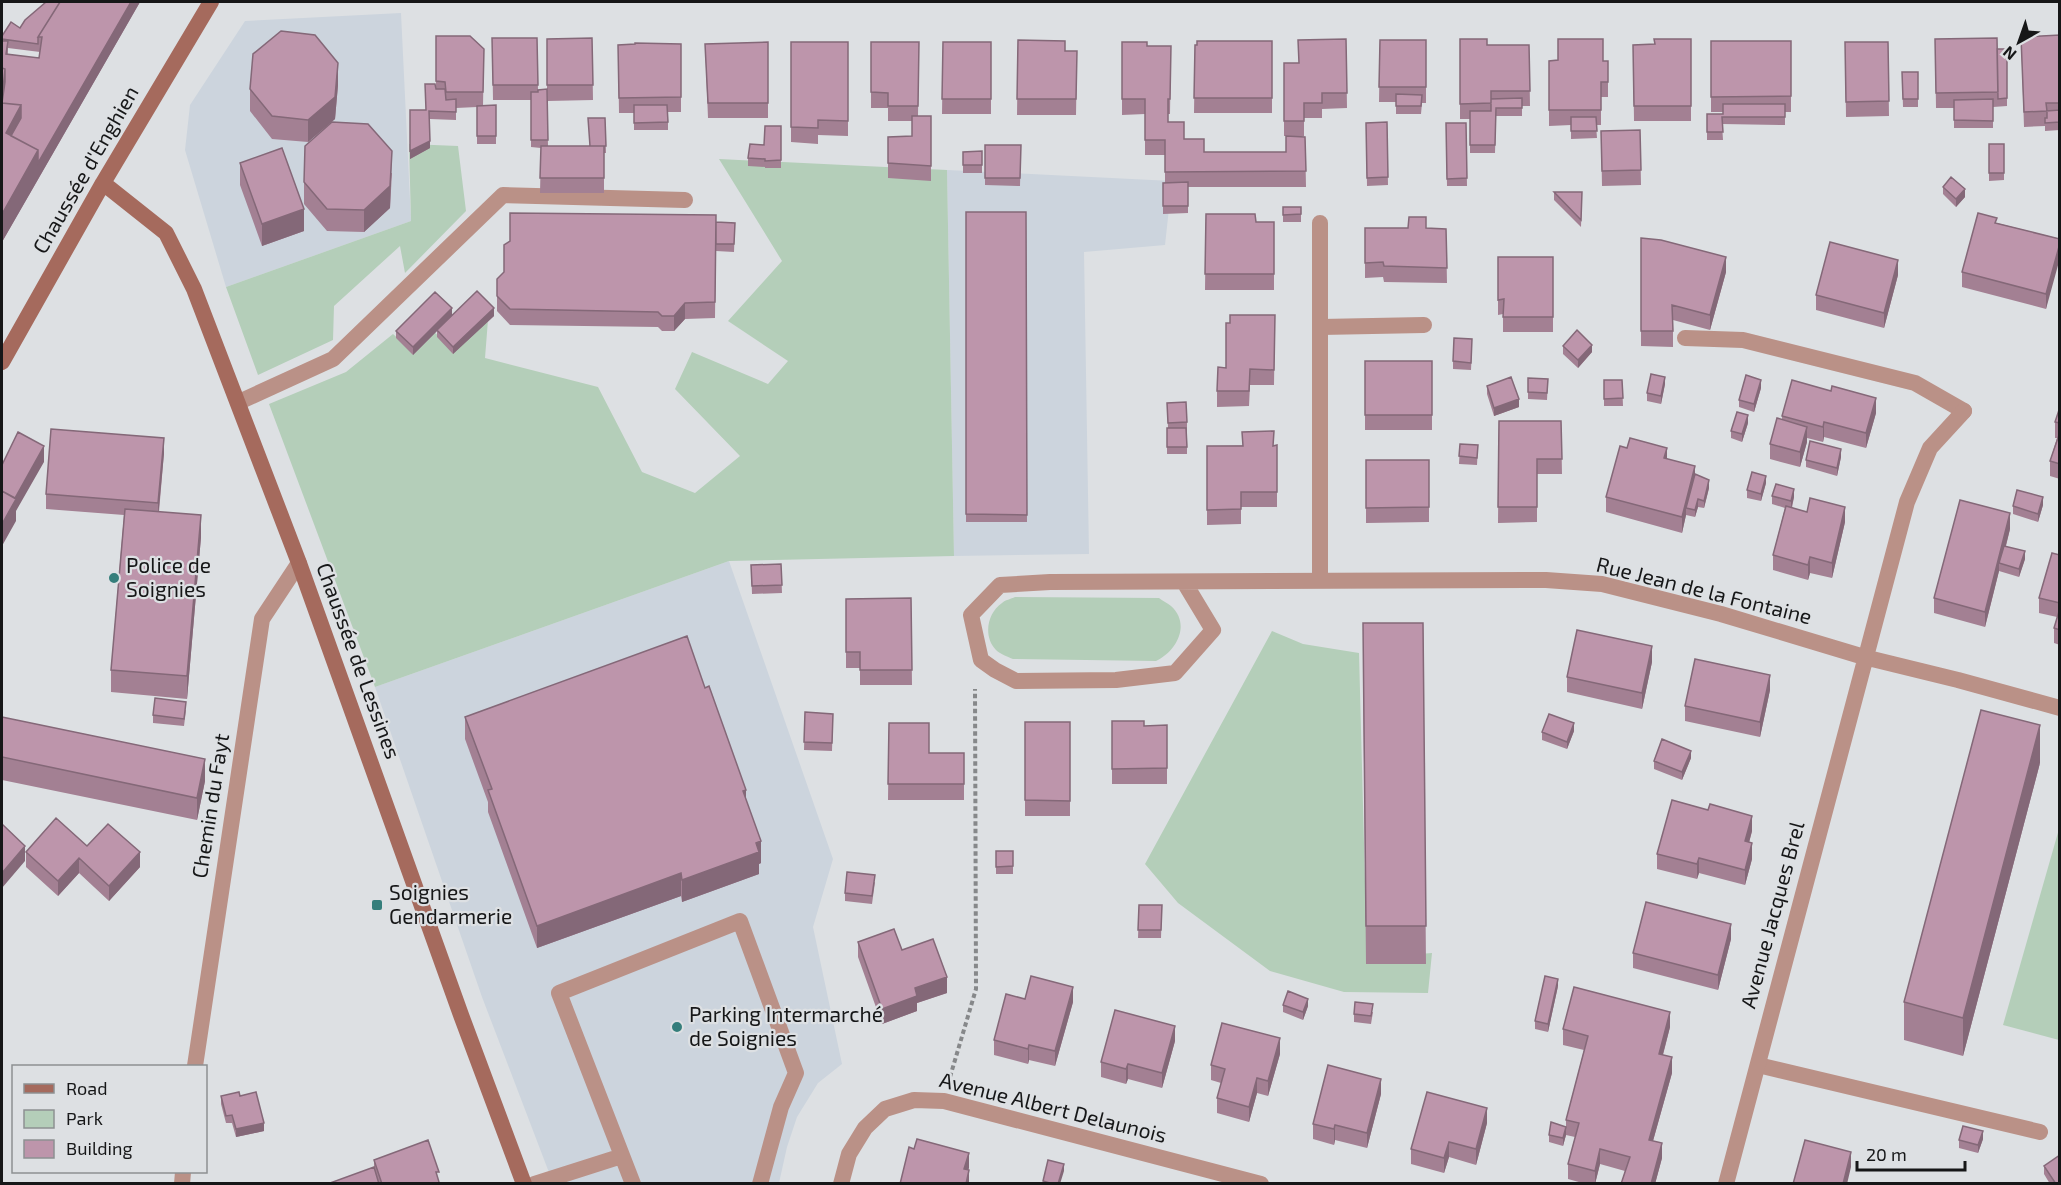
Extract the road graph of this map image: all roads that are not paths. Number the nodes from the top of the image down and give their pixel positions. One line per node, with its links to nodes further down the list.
1 (211, 2): 2 (main road, Chaussée d'Enghien)
2 (103, 183): 8 (main road, Chaussée d'Enghien); 9 (main road, Chaussée de Lessines)
3 (685, 200): 9 (street)
4 (1320, 224): 6 (street)
5 (1425, 325): 6 (street)
6 (1321, 327): 11 (street)
7 (1685, 338): 13 (street, Avenue Jacques Brel)
8 (2, 362)
9 (238, 402): 10 (main road, Chaussée de Lessines)
10 (299, 563): 15 (street, Chemin du Fayt); 19 (main road, Chaussée de Lessines)
11 (1320, 581): 12 (street, Rue Jean de la Fontaine); 13 (street, Rue Jean de la Fontaine)
12 (1184, 582): 12 (street, Rue Jean de la Fontaine)
13 (1864, 657): 14 (street, Rue Jean de la Fontaine); 16 (street, Avenue Jacques Brel)
14 (2060, 708)
15 (195, 1065)
16 (1758, 1065): 17 (street); 25 (street, Avenue Jacques Brel)
17 (2040, 1132)
18 (622, 1156): 20 (street); 21 (street); 22 (street)
19 (524, 1184)
20 (534, 1184)
21 (633, 1184)
22 (760, 1184)
23 (841, 1184): 24 (street, Avenue Albert Delaunois)
24 (1261, 1184)
25 (1726, 1184)

